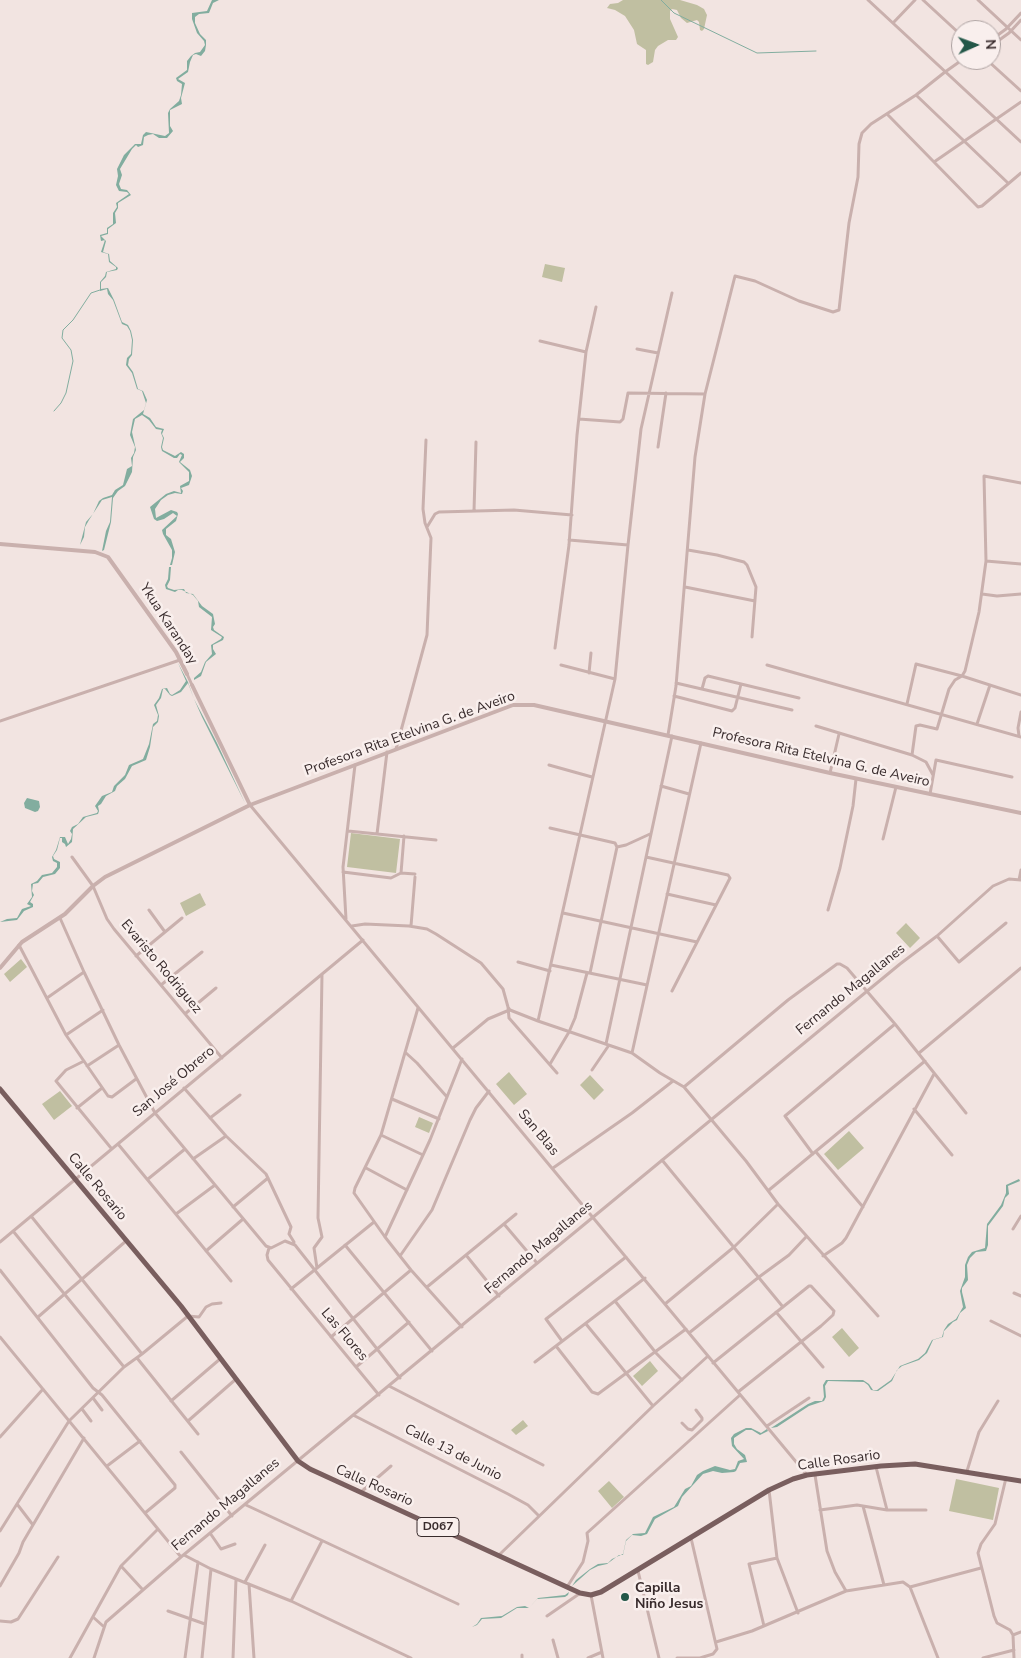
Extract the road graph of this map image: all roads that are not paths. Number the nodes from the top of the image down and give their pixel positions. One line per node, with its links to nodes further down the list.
1 (868, 0): 7 (street)
2 (915, 0): 7 (street)
3 (923, 0): 8 (street)
4 (978, 0): 9 (street)
5 (1021, 13): 9 (street)
6 (1021, 20): 9 (street)
7 (893, 24): 15 (street)
8 (951, 26)
9 (1010, 29): 10 (street); 11 (street); 12 (street)
10 (1001, 34)
11 (1001, 37)
12 (1021, 40)
13 (951, 68): 15 (street)
14 (998, 70): 16 (street)
15 (945, 72): 17 (street); 20 (street)
16 (1021, 91)
17 (916, 95): 19 (street); 21 (street)
18 (1021, 102): 20 (street)
19 (888, 115): 23 (street); 34 (street)
20 (997, 119): 21 (street); 22 (street)
21 (965, 141): 23 (street); 25 (street)
22 (1021, 142)
23 (934, 162): 25 (street)
24 (1021, 173): 25 (street)
25 (1008, 183)
26 (672, 292): 31 (street)
27 (596, 307): 30 (street)
28 (540, 341): 30 (street)
29 (636, 349): 31 (street)
30 (586, 352): 35 (street)
31 (658, 354): 32 (street)
32 (648, 392): 33 (street); 35 (street); 45 (street)
33 (666, 392): 34 (street); 38 (street)
34 (705, 394): 46 (street)
35 (579, 419): 41 (street)
36 (426, 440): 42 (street)
37 (476, 442): 40 (street)
38 (658, 447)
39 (1021, 483): 47 (street)
40 (474, 510): 41 (street); 42 (street)
41 (572, 515): 43 (street)
42 (427, 527): 84 (street)
43 (569, 540): 45 (street); 54 (street)
44 (0, 544): 56 (street, Ykua Karanday)
45 (628, 546): 62 (street)
46 (688, 550): 49 (street); 52 (street)
47 (986, 561): 48 (street); 50 (street)
48 (1021, 564)
49 (685, 587): 52 (street); 63 (street)
50 (982, 594): 51 (street); 61 (street)
51 (1021, 594)
52 (755, 601): 53 (street)
53 (752, 636)
54 (555, 648)
55 (590, 653): 59 (street)
56 (180, 660): 60 (street, Ykua Karanday); 76 (street)
57 (562, 665): 59 (street)
58 (767, 665): 72 (street)
59 (589, 673): 62 (street)
60 (187, 674): 65 (street, Ykua Karanday)
61 (962, 676): 66 (street); 72 (street); 75 (street)
62 (615, 679): 77 (street)
63 (676, 683): 67 (street); 69 (street)
64 (741, 684): 67 (street); 70 (street); 71 (street)
65 (192, 685): 98 (street, Ykua Karanday)
66 (990, 685): 68 (street); 78 (street)
67 (702, 689): 70 (street)
68 (1021, 695)
69 (674, 696): 70 (street); 81 (street)
70 (738, 697): 73 (street)
71 (799, 698)
72 (907, 704): 75 (street)
73 (792, 710)
74 (1021, 712): 82 (street)
75 (942, 714): 78 (street); 86 (street)
76 (0, 721)
77 (606, 721): 81 (street, Profesora Rita Etelvina G. de Aveiro); 84 (street, Profesora Rita Etelvina G. de Aveiro); 91 (street)
78 (977, 724): 82 (street)
79 (816, 726): 80 (street)
80 (839, 734): 86 (street); 89 (street)
81 (670, 735): 83 (street, Profesora Rita Etelvina G. de Aveiro); 94 (street)
82 (1020, 736)
83 (701, 742): 89 (street, Profesora Rita Etelvina G. de Aveiro); 96 (street)
84 (396, 749): 85 (street, Profesora Rita Etelvina G. de Aveiro)
85 (387, 752): 87 (street, Profesora Rita Etelvina G. de Aveiro); 102 (street)
86 (912, 756): 90 (street)
87 (355, 765): 98 (street, Profesora Rita Etelvina G. de Aveiro); 101 (street)
88 (549, 765): 91 (street)
89 (830, 773): 93 (street, Profesora Rita Etelvina G. de Aveiro)
90 (933, 775): 92 (street); 97 (street)
91 (592, 777): 104 (street)
92 (1012, 777)
93 (856, 779): 95 (street, Profesora Rita Etelvina G. de Aveiro); 120 (street)
94 (661, 786): 96 (street); 103 (street)
95 (896, 787): 97 (street, Profesora Rita Etelvina G. de Aveiro); 107 (street)
96 (689, 794): 111 (street)
97 (930, 794): 99 (street, Profesora Rita Etelvina G. de Aveiro)
98 (250, 805): 116 (street, Profesora Rita Etelvina G. de Aveiro); 124 (street, San Blas)
99 (1021, 813)
100 (550, 828): 104 (street)
101 (348, 831): 102 (street); 113 (street)
102 (377, 834): 105 (street)
103 (650, 834): 108 (street); 110 (street)
104 (580, 835): 108 (street); 121 (street)
105 (404, 836): 106 (street); 114 (street)
106 (436, 840)
107 (883, 840)
108 (618, 847): 125 (street)
109 (72, 857): 116 (street, Evaristo Rodriguez)
110 (646, 858): 111 (street); 129 (street)
111 (674, 864): 117 (street); 118 (street)
112 (1021, 870): 115 (street)
113 (343, 872): 114 (street); 124 (street)
114 (400, 873): 128 (street)
115 (1020, 880): 132 (street, Fernando Magallanes)
116 (93, 886): 122 (street, Profesora Rita Etelvina G. de Aveiro); 137 (street, Evaristo Rodriguez)
117 (667, 894): 118 (street); 131 (street)
118 (716, 905): 134 (street)
119 (149, 910): 130 (street)
120 (828, 910)
121 (564, 913): 125 (street); 139 (street)
122 (60, 918): 135 (street, Profesora Rita Etelvina G. de Aveiro); 143 (street)
123 (182, 918): 130 (street)
124 (346, 919): 127 (street, San Blas)
125 (602, 921): 129 (street); 145 (street)
126 (1006, 923): 132 (street)
127 (352, 926): 128 (street); 133 (street, San Blas)
128 (411, 926): 154 (street)
129 (630, 927): 131 (street); 146 (street)
130 (165, 932): 137 (street)
131 (659, 933): 134 (street); 148 (street)
132 (937, 936): 151 (street, Fernando Magallanes)
133 (363, 940): 144 (street, San José Obrero); 153 (street, San Blas)
134 (697, 942): 150 (street)
135 (19, 945): 140 (street, Profesora Rita Etelvina G. de Aveiro); 152 (street)
136 (202, 952): 147 (street)
137 (136, 956): 147 (street, Evaristo Rodriguez)
138 (518, 962): 142 (street)
139 (552, 965): 142 (street); 145 (street)
140 (0, 968)
141 (1021, 968): 166 (street)
142 (550, 971): 157 (street)
143 (84, 972): 152 (street); 155 (street)
144 (322, 973): 167 (street, San José Obrero); 238 (street)
145 (588, 973): 146 (street); 159 (street)
146 (619, 979): 148 (street); 161 (street)
147 (161, 985): 156 (street, Evaristo Rodriguez)
148 (647, 985): 165 (street)
149 (216, 988): 156 (street)
150 (672, 991)
151 (867, 992): 158 (street); 178 (street); 192 (street, Fernando Magallanes)
152 (47, 998): 160 (street)
153 (418, 1008): 163 (street, San Blas); 164 (street)
154 (508, 1009): 157 (street); 163 (street); 171 (street)
155 (103, 1010): 160 (street); 162 (street)
156 (186, 1013): 167 (street, Evaristo Rodriguez)
157 (538, 1021): 159 (street)
158 (895, 1024): 166 (street); 198 (street)
159 (569, 1032): 161 (street); 171 (street)
160 (66, 1035): 170 (street)
161 (607, 1044): 165 (street); 173 (street)
162 (119, 1045): 172 (street); 176 (street)
163 (453, 1048): 168 (street, San Blas)
164 (406, 1053): 184 (street); 185 (street)
165 (632, 1053): 177 (street)
166 (919, 1053): 169 (street)
167 (222, 1058): 180 (street, San José Obrero)
168 (462, 1059): 182 (street, San Blas); 184 (street)
169 (925, 1061): 175 (street); 198 (street)
170 (84, 1062): 172 (street); 186 (street)
171 (550, 1064): 174 (street)
172 (87, 1066): 179 (street)
173 (592, 1070)
174 (557, 1073)
175 (934, 1074): 187 (street); 189 (street)
176 (136, 1079): 179 (street); 188 (street)
177 (673, 1081): 178 (street); 204 (street)
178 (684, 1087): 192 (street)
179 (102, 1088): 186 (street)
180 (184, 1088): 188 (street, San José Obrero); 190 (street)
181 (0, 1089): 206 (main road, Calle Rosario / D067)
182 (489, 1091): 204 (street, San Blas); 234 (street)
183 (240, 1095): 190 (street)
184 (447, 1096): 191 (street)
185 (392, 1099): 191 (street); 193 (street)
186 (77, 1108): 196 (street)
187 (914, 1109): 200 (street); 213 (street)
188 (155, 1113): 195 (street, San José Obrero); 197 (street)
189 (966, 1113)
190 (210, 1118): 194 (street)
191 (439, 1119): 199 (street)
192 (713, 1120): 202 (street, Fernando Magallanes); 210 (street)
193 (381, 1135): 199 (street); 203 (street)
194 (226, 1136): 201 (street); 205 (street)
195 (118, 1144): 196 (street, San José Obrero); 207 (street)
196 (111, 1148): 206 (street, San José Obrero)
197 (185, 1149): 201 (street); 207 (street)
198 (815, 1153): 210 (street); 213 (street)
199 (423, 1155): 209 (street)
200 (952, 1155)
201 (193, 1159): 208 (street)
202 (662, 1160): 218 (street, Fernando Magallanes); 230 (street)
203 (366, 1168): 209 (street); 220 (street)
204 (553, 1168): 218 (street, San Blas)
205 (268, 1178): 212 (street); 228 (street)
206 (75, 1179): 216 (street, San José Obrero); 226 (main road, Calle Rosario / D067)
207 (148, 1180): 214 (street)
208 (215, 1186): 212 (street); 214 (street)
209 (407, 1190): 225 (street)
210 (768, 1190): 211 (street)
211 (778, 1204): 224 (street); 230 (street)
212 (233, 1207): 219 (street)
213 (863, 1207): 235 (street)
214 (176, 1214): 232 (street)
215 (516, 1214): 221 (street)
216 (31, 1216): 223 (street, San José Obrero); 243 (street)
217 (1021, 1216): 222 (street)
218 (593, 1218): 236 (street, San Blas); 237 (street, Fernando Magallanes)
219 (243, 1219): 231 (street); 232 (street)
220 (374, 1222): 225 (street); 229 (street)
221 (504, 1224): 233 (street); 237 (street)
222 (1013, 1229)
223 (13, 1231): 227 (street, San José Obrero); 249 (street)
224 (806, 1237): 235 (street); 241 (street)
225 (385, 1238): 234 (street)
226 (127, 1240): 243 (street); 257 (main road, Calle Rosario / D067)
227 (0, 1242)
228 (295, 1245): 231 (street); 238 (street)
229 (345, 1245): 238 (street); 247 (street)
230 (734, 1247): 241 (street); 254 (street)
231 (269, 1248): 246 (street, Las Flores)
232 (206, 1251): 244 (street)
233 (466, 1255): 245 (street); 250 (street)
234 (400, 1256): 240 (street)
235 (823, 1256): 258 (street)
236 (626, 1257): 242 (street, San Blas); 270 (street)
237 (537, 1263): 250 (street, Fernando Magallanes)
238 (315, 1269): 246 (street); 260 (street)
239 (0, 1270): 259 (street)
240 (412, 1270): 245 (street); 247 (street)
241 (759, 1277): 255 (street); 266 (street)
242 (645, 1278): 252 (street); 254 (street, San Blas)
243 (82, 1279): 249 (street); 276 (street)
244 (230, 1281)
245 (427, 1287): 264 (street)
246 (291, 1289): 269 (street, Las Flores)
247 (385, 1293): 260 (street); 262 (street)
248 (1014, 1293): 251 (street)
249 (64, 1294): 259 (street); 282 (street)
250 (499, 1296): 264 (street, Fernando Magallanes)
251 (1021, 1296)
252 (615, 1301): 263 (street); 275 (street)
253 (221, 1303): 257 (street)
254 (665, 1304): 265 (street, San Blas)
255 (783, 1307): 256 (street); 271 (street)
256 (776, 1312): 271 (street); 281 (street)
257 (188, 1316): 276 (street); 279 (main road, Calle Rosario / D067)
258 (878, 1316)
259 (38, 1317): 291 (street)
260 (353, 1319): 269 (street); 273 (street)
261 (991, 1321): 267 (street)
262 (409, 1322): 273 (street); 274 (street)
263 (586, 1324): 270 (street); 285 (street)
264 (462, 1327): 274 (street, Fernando Magallanes)
265 (686, 1330): 266 (street, San Blas); 275 (street)
266 (689, 1334): 277 (street, San Blas)
267 (1021, 1336)
268 (0, 1337): 290 (street)
269 (331, 1337): 283 (street, Las Flores)
270 (562, 1341): 272 (street)
271 (801, 1342): 284 (street); 292 (street)
272 (556, 1346): 280 (street); 285 (street)
273 (377, 1349): 283 (street); 286 (street)
274 (432, 1351): 286 (street, Fernando Magallanes)
275 (656, 1353): 285 (street); 288 (street)
276 (142, 1354): 278 (street)
277 (708, 1356): 281 (street, San Blas); 288 (street)
278 (137, 1358): 282 (street); 296 (street)
279 (220, 1359): 287 (main road, Calle Rosario / D067); 296 (street)
280 (534, 1362)
281 (713, 1363): 292 (street, San Blas)
282 (124, 1367): 291 (street)
283 (356, 1367): 293 (street, Las Flores)
284 (823, 1367)
285 (626, 1374): 298 (street)
286 (400, 1378): 289 (street, Fernando Magallanes)
287 (236, 1380): 305 (street); 315 (main road, Calle Rosario / D067)
288 (682, 1380): 298 (street)
289 (389, 1386): 293 (street, Fernando Magallanes); 316 (street)
290 (43, 1389): 303 (street); 311 (street)
291 (98, 1392): 294 (street); 313 (street)
292 (739, 1394): 308 (street, San Blas); 309 (street)
293 (380, 1395): 302 (street, Fernando Magallanes)
294 (93, 1398): 299 (street); 300 (street)
295 (809, 1398): 308 (street)
296 (171, 1401): 305 (street)
297 (998, 1401): 320 (street)
298 (654, 1406): 335 (street)
299 (82, 1409): 303 (street); 304 (street)
300 (102, 1410)
301 (696, 1410): 307 (street)
302 (353, 1416): 315 (street, Fernando Magallanes); 335 (street, Calle 13 de Junio)
303 (69, 1421): 312 (street); 327 (street)
304 (91, 1421)
305 (188, 1421): 310 (street)
306 (682, 1423): 307 (street)
307 (697, 1425): 309 (street)
308 (767, 1426): 321 (street, San Blas)
309 (702, 1431): 358 (street)
310 (198, 1434)
311 (0, 1436)
312 (84, 1438): 317 (street); 336 (street)
313 (140, 1441): 317 (street); 333 (street)
314 (181, 1452): 334 (street)
315 (298, 1461): 326 (main road, Calle Rosario / D067); 328 (street, Fernando Magallanes)
316 (543, 1465)
317 (106, 1466): 333 (street)
318 (391, 1466): 326 (street)
319 (876, 1467): 320 (main road, Calle Rosario); 322 (main road, Calle Rosario); 331 (street)
320 (967, 1471): 323 (main road, Calle Rosario)
321 (808, 1475): 322 (main road, Calle Rosario); 325 (main road, Calle Rosario)
322 (814, 1475): 330 (street)
323 (1006, 1478): 324 (main road, Calle Rosario); 350 (street)
324 (1021, 1481)
325 (769, 1490): 340 (main road, Calle Rosario); 347 (street)
326 (361, 1493): 344 (main road, Calle Rosario / D067)
327 (17, 1504): 336 (street); 338 (street)
328 (246, 1505): 334 (street, Fernando Magallanes); 341 (street)
329 (863, 1506): 330 (street); 331 (street); 356 (street)
330 (820, 1510): 361 (street)
331 (886, 1510): 332 (street)
332 (926, 1510)
333 (145, 1513): 337 (street)
334 (232, 1516): 339 (street, Fernando Magallanes)
335 (539, 1516): 344 (street)
336 (33, 1525): 357 (street)
337 (158, 1529): 345 (street); 349 (street)
338 (0, 1531)
339 (210, 1534): 342 (street); 345 (street, Fernando Magallanes)
340 (691, 1538): 352 (main road, Calle Rosario); 378 (street)
341 (322, 1541): 364 (street); 365 (street)
342 (235, 1544)
343 (265, 1545): 354 (street)
344 (498, 1555): 358 (main road, Calle Rosario / D067)
345 (183, 1556): 348 (street); 360 (street, Fernando Magallanes)
346 (58, 1557): 371 (street)
347 (777, 1558): 367 (street); 374 (street)
348 (198, 1562): 351 (street); 370 (street)
349 (122, 1566): 360 (street); 369 (street)
350 (981, 1568): 359 (street); 376 (street)
351 (212, 1569): 353 (street); 372 (street)
352 (638, 1571): 363 (main road, Calle Rosario); 391 (street)
353 (236, 1579): 354 (street); 385 (street)
354 (244, 1582): 355 (street)
355 (249, 1584): 364 (street); 386 (street)
356 (884, 1585): 359 (street); 361 (street)
357 (0, 1586)
358 (567, 1587): 362 (main road, Calle Rosario / D067)
359 (910, 1587): 394 (street)
360 (143, 1590): 373 (street, Fernando Magallanes)
361 (846, 1591): 367 (street)
362 (580, 1593): 363 (main road, Calle Rosario / D067); 368 (street)
363 (591, 1595): 380 (street)
364 (291, 1602): 387 (street)
365 (458, 1604)
366 (168, 1611): 370 (street)
367 (798, 1612): 374 (street)
368 (547, 1616)
369 (93, 1617): 373 (street); 381 (street)
370 (190, 1619): 372 (street); 383 (street)
371 (0, 1621)
372 (205, 1624): 384 (street)
373 (103, 1626): 382 (street)
374 (764, 1626): 378 (street)
375 (1021, 1632): 376 (street)
376 (1013, 1634): 379 (street)
377 (553, 1640): 388 (street)
378 (716, 1642): 393 (street)
379 (1014, 1650): 395 (street); 396 (street)
380 (602, 1652): 389 (street); 390 (street)
381 (70, 1658)
382 (94, 1658)
383 (184, 1658)
384 (202, 1658)
385 (232, 1658)
386 (254, 1658)
387 (411, 1658)
388 (558, 1658)
389 (588, 1658)
390 (603, 1658)
391 (659, 1658)
392 (677, 1658): 393 (street)
393 (698, 1658)
394 (938, 1658)
395 (982, 1658)
396 (1014, 1658)

